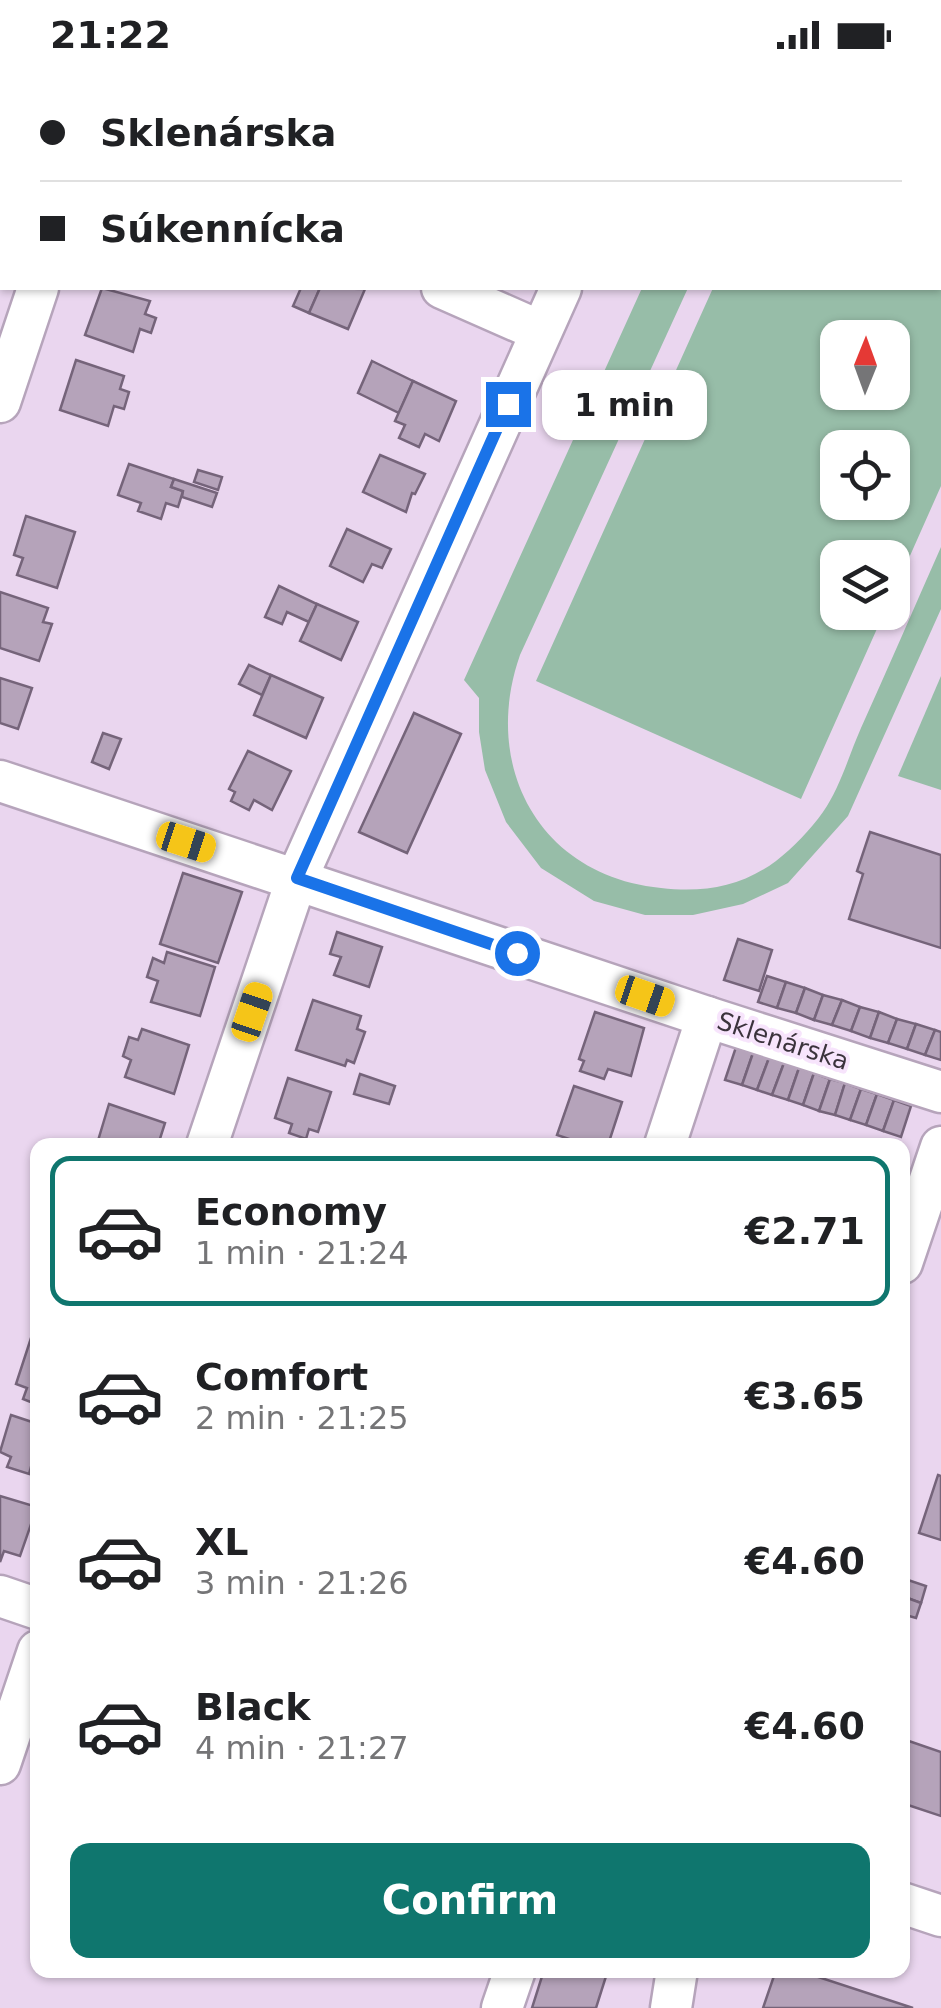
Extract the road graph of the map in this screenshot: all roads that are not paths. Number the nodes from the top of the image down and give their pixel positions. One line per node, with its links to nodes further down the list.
1 (37, 290): 5 (street)
2 (447, 290): 4 (street)
3 (560, 290): 4 (street)
4 (540, 331): 7 (street)
5 (0, 402)
6 (0, 781): 7 (street, Sklenárska)
7 (297, 878): 8 (street, Sklenárska); 10 (street)
8 (707, 1017): 9 (street, Sklenárska); 11 (street)
9 (941, 1092)
10 (209, 1138)
11 (667, 1138)
12 (941, 1147): 13 (street)
13 (910, 1213)
14 (0, 1596): 15 (street)
15 (30, 1606)
16 (30, 1675): 17 (street)
17 (0, 1764)
18 (910, 1906): 19 (street)
19 (941, 1916)
20 (512, 1978): 22 (street)
21 (676, 1978): 23 (street)
22 (502, 2008)
23 (671, 2008)

